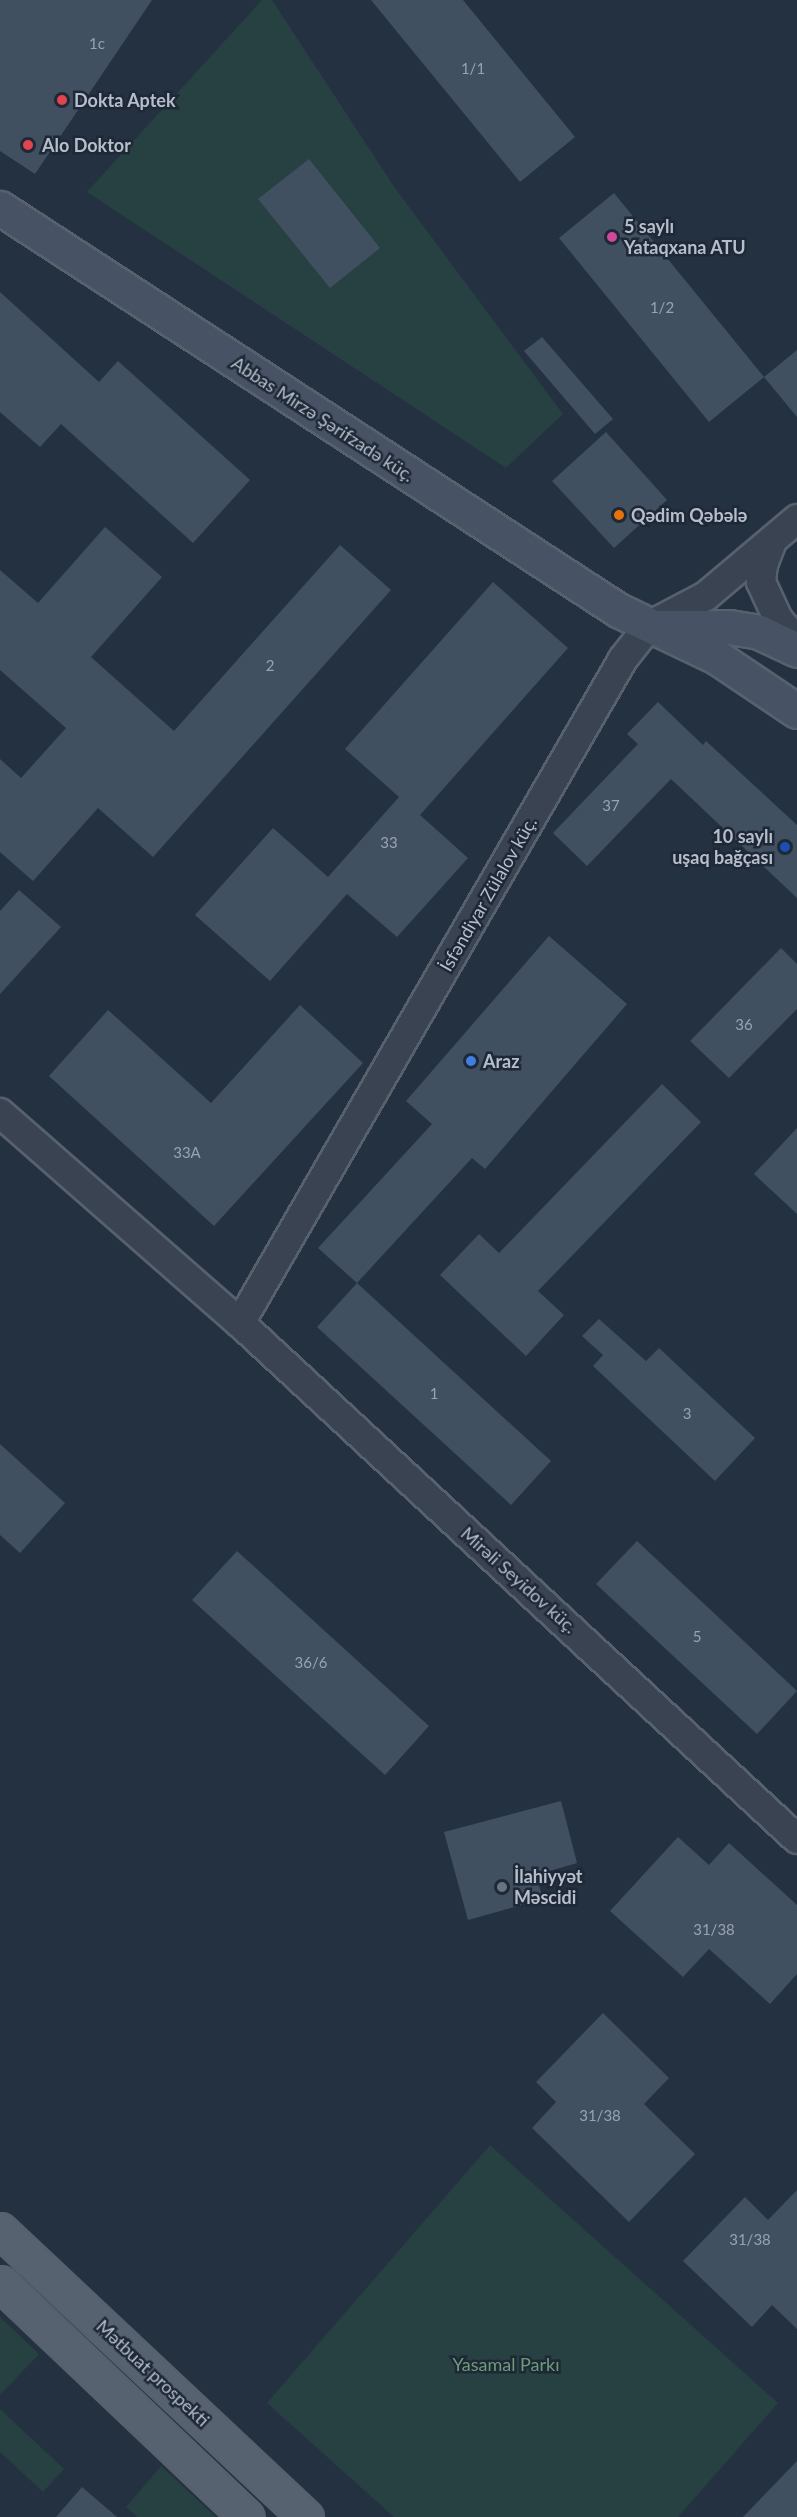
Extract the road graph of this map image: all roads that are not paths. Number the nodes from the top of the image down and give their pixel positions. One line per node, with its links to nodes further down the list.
1 (0, 208): 4 (main road, Abbas Mirzə Şərifzadə küç.)
2 (797, 519): 3 (street, İsfəndiyar Zülalov küç.)
3 (771, 544): 4 (street, İsfəndiyar Zülalov küç.); 5 (street)
4 (649, 626): 6 (main road); 7 (main road, Abbas Mirzə Şərifzadə küç.); 9 (street, İsfəndiyar Zülalov küç.)
5 (797, 642)
6 (797, 650)
7 (797, 711)
8 (0, 1113): 9 (street, Mirəli Seyidov küç.)
9 (240, 1323): 10 (street, Mirəli Seyidov küç.)
10 (797, 1839)
11 (0, 2230): 14 (main road, Mətbuat prospekti)
12 (0, 2283): 13 (main road)
13 (248, 2517)
14 (306, 2517)

